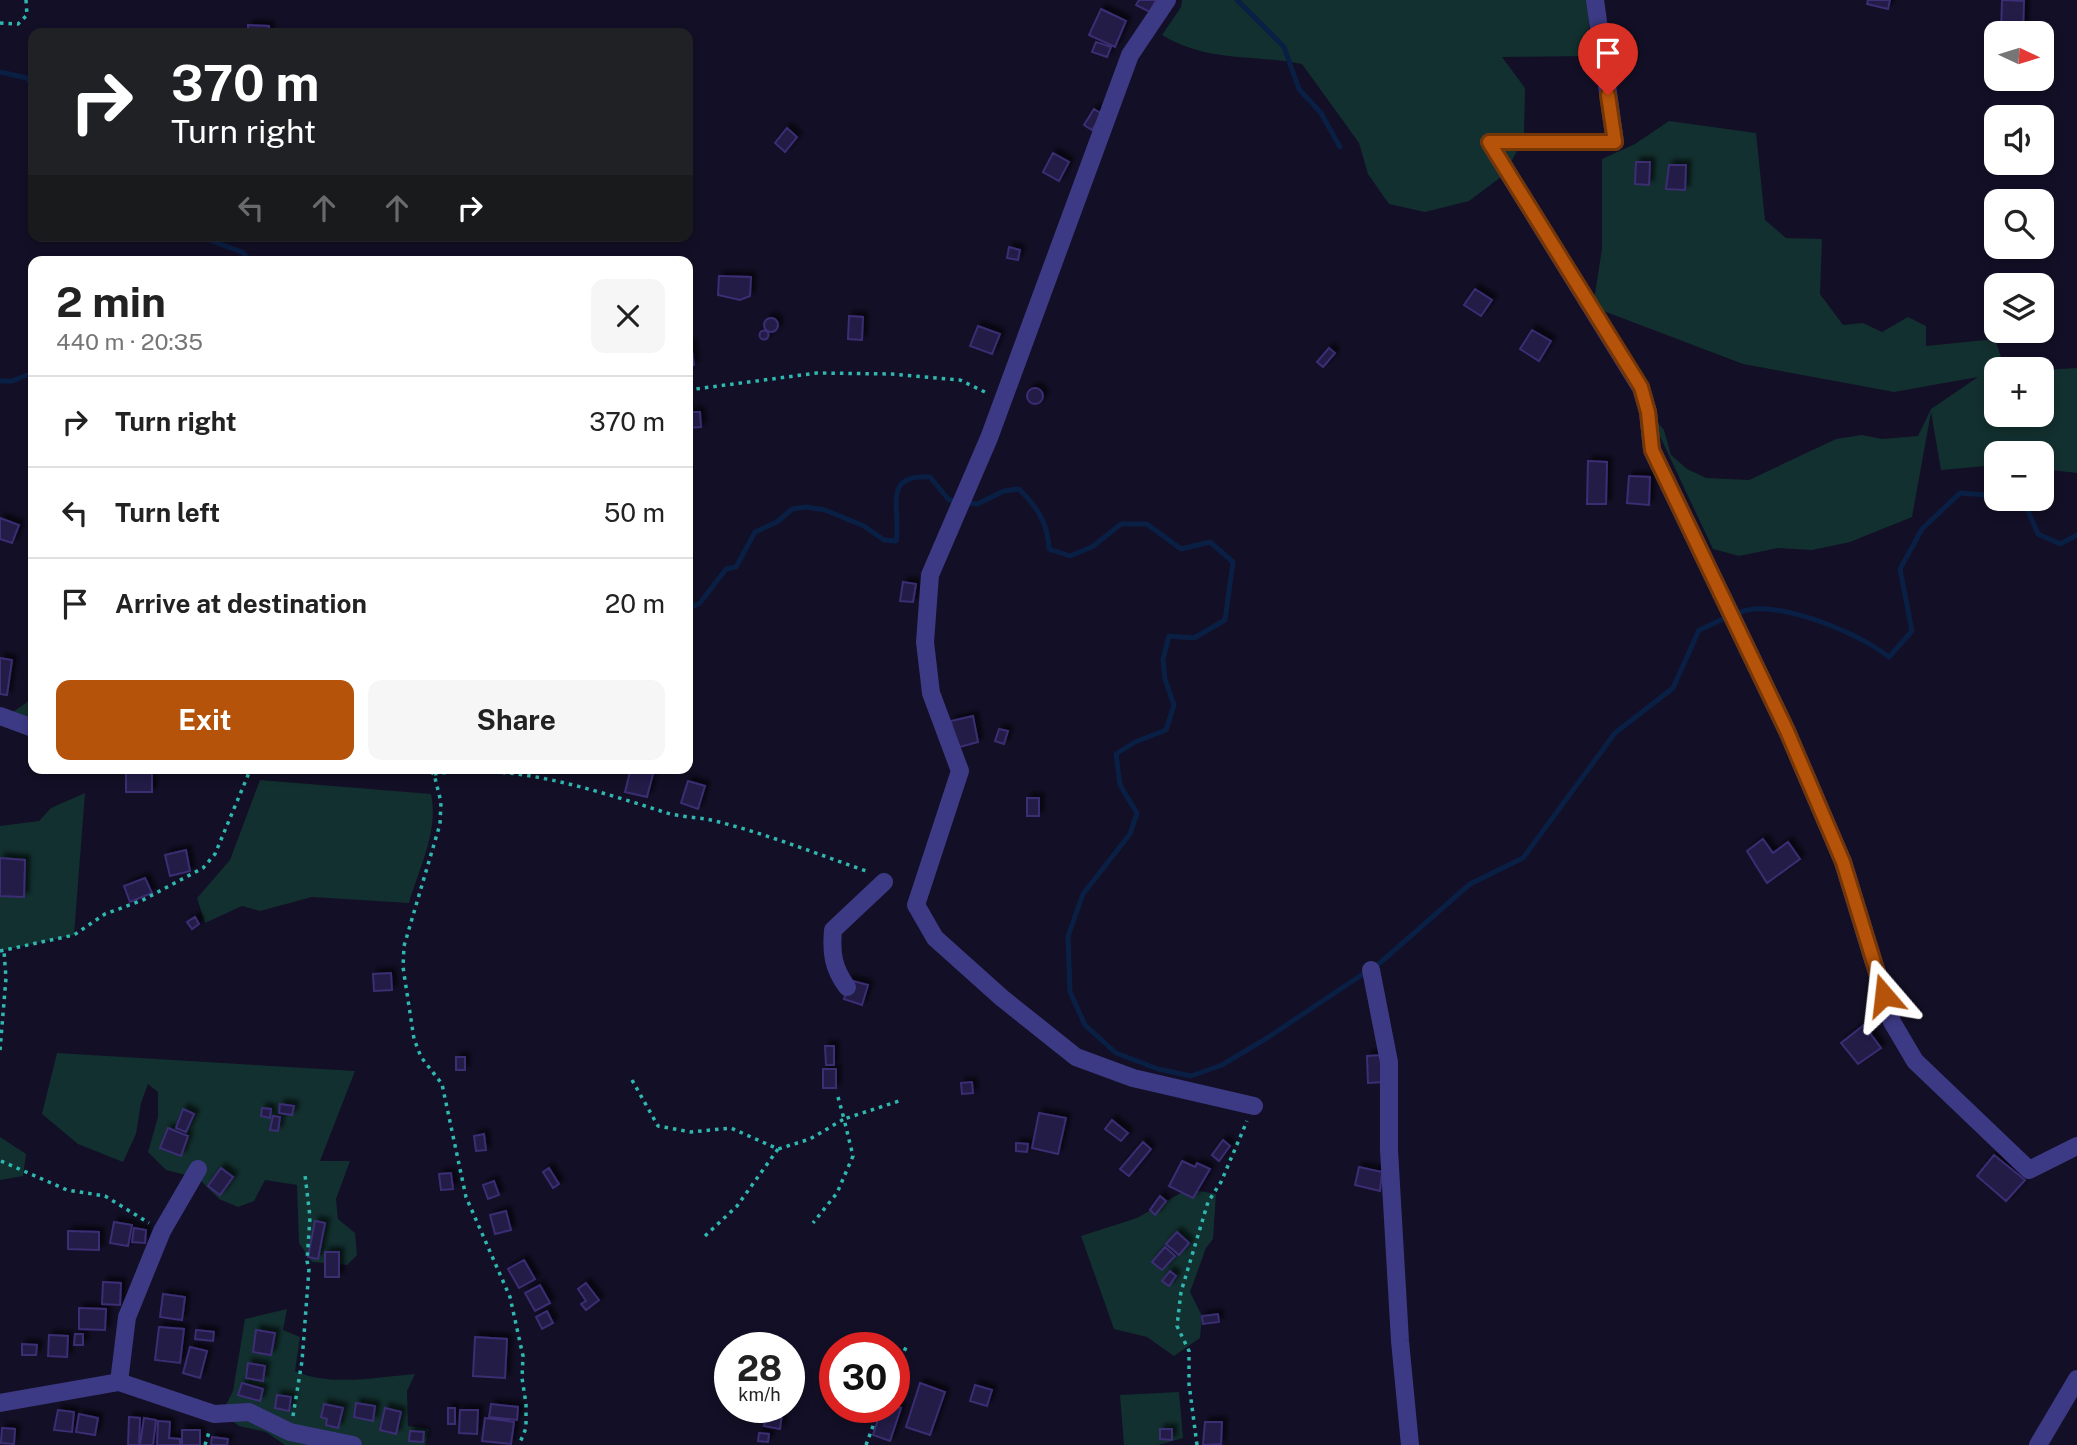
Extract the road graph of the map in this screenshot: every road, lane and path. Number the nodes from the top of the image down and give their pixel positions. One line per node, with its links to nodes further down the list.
1 (26, 0): 4 (path)
2 (1167, 0): 6 (street)
3 (1595, 0): 22 (street)
4 (0, 23)
5 (693, 389): 6 (path)
6 (1000, 399): 20 (street)
7 (0, 716): 8 (street)
8 (28, 726)
9 (248, 774): 13 (path)
10 (434, 774): 36 (path)
11 (500, 774): 12 (path)
12 (884, 882): 15 (street)
13 (2, 951): 16 (path)
14 (1371, 970): 39 (street)
15 (847, 987)
16 (0, 1050)
17 (632, 1080): 23 (path)
18 (838, 1097): 21 (path)
19 (899, 1101): 21 (path)
20 (1254, 1106): 38 (path)
21 (844, 1119): 23 (path); 27 (path)
22 (2077, 1146)
23 (778, 1149): 29 (path)
24 (2, 1161): 28 (path)
25 (198, 1169): 28 (street)
26 (305, 1175): 34 (path)
27 (813, 1223)
28 (162, 1231): 31 (street)
29 (705, 1236)
30 (2077, 1379): 40 (street)
31 (119, 1382): 32 (street); 34 (street)
32 (0, 1403)
33 (874, 1423): 37 (path)
34 (290, 1432): 35 (street)
35 (353, 1445)
36 (519, 1445)
37 (866, 1445)
38 (1197, 1445)
39 (1410, 1445)
40 (2038, 1445)

